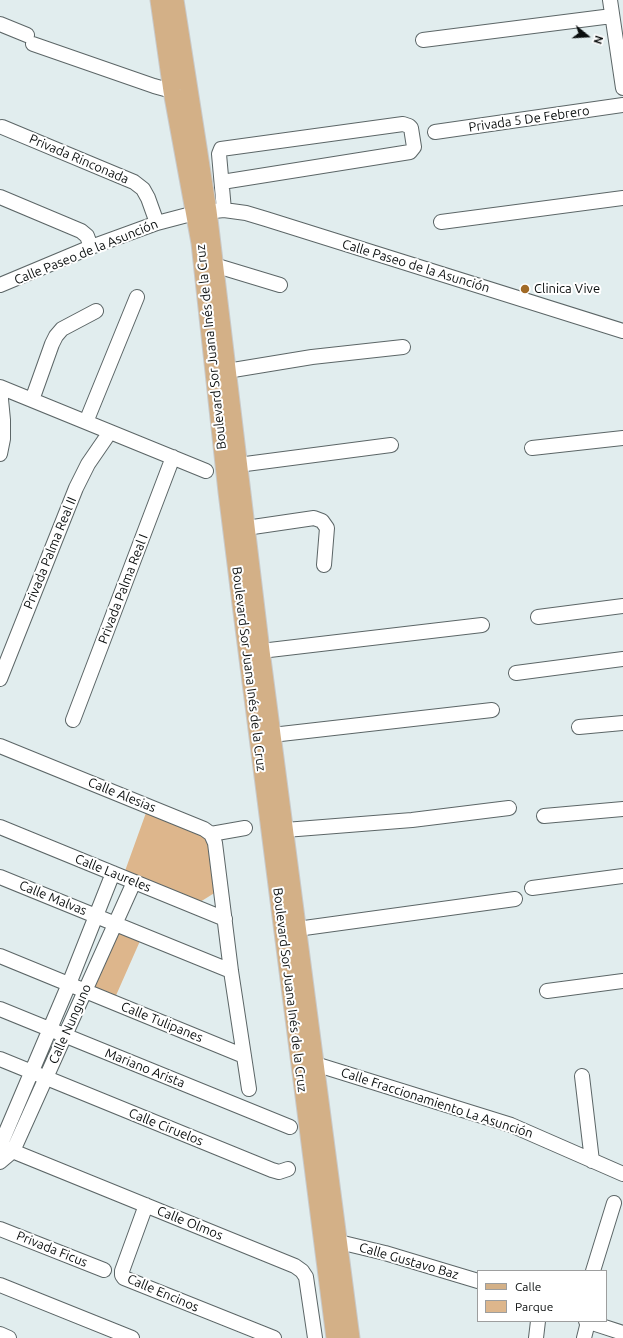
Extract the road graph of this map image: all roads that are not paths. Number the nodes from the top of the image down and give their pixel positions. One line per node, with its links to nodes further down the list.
1 (159, 0): 8 (main road, Boulevard Sor Juana Inés de la Cruz)
2 (175, 0): 15 (main road, Boulevard Sor Juana Inés de la Cruz)
3 (610, 0): 4 (street)
4 (612, 16): 6 (street); 7 (street)
5 (0, 24): 8 (street)
6 (423, 40)
7 (623, 88)
8 (172, 91): 15 (main road, Boulevard Sor Juana Inés de la Cruz)
9 (623, 105): 11 (street, Privada 5 De Febrero)
10 (2, 127): 17 (street, Privada Rinconada)
11 (435, 132)
12 (222, 182): 12 (street); 15 (street)
13 (0, 197): 18 (street)
14 (623, 198): 16 (street)
15 (209, 211): 17 (street, Calle Paseo de la Asunción); 19 (main road, Boulevard Sor Juana Inés de la Cruz); 24 (street, Calle Paseo de la Asunción); 108 (main road, Boulevard Sor Juana Inés de la Cruz)
16 (441, 222)
17 (157, 223): 18 (street, Calle Paseo de la Asunción)
18 (91, 247): 21 (street, Calle Paseo de la Asunción)
19 (214, 265): 20 (street); 26 (main road, Boulevard Sor Juana Inés de la Cruz)
20 (280, 285)
21 (0, 286)
22 (137, 297): 29 (street)
23 (96, 311): 28 (street)
24 (623, 331)
25 (402, 347): 26 (street)
26 (227, 371): 36 (main road, Boulevard Sor Juana Inés de la Cruz)
27 (0, 388): 28 (street); 34 (street)
28 (32, 400): 29 (street)
29 (86, 422): 30 (street)
30 (110, 432): 35 (street); 46 (street, Privada Palma Real II)
31 (623, 438): 33 (street)
32 (391, 445): 36 (street)
33 (532, 448)
34 (0, 454)
35 (172, 457): 37 (street); 48 (street, Privada Palma Real I)
36 (238, 465): 38 (main road, Boulevard Sor Juana Inés de la Cruz)
37 (206, 471)
38 (246, 528): 39 (street); 43 (main road, Boulevard Sor Juana Inés de la Cruz)
39 (324, 565)
40 (623, 606): 41 (street)
41 (538, 617)
42 (482, 625): 43 (street)
43 (261, 651): 51 (main road, Boulevard Sor Juana Inés de la Cruz)
44 (623, 659): 45 (street)
45 (516, 673)
46 (0, 679)
47 (492, 710): 51 (street)
48 (73, 720)
49 (623, 723): 50 (street)
50 (579, 727)
51 (272, 735): 58 (main road, Boulevard Sor Juana Inés de la Cruz)
52 (0, 746): 59 (street, Calle Alesias)
53 (509, 808): 58 (street)
54 (623, 809): 55 (street)
55 (544, 816)
56 (0, 827): 60 (street, Calle Laureles)
57 (245, 828): 59 (street)
58 (285, 830): 68 (main road, Boulevard Sor Juana Inés de la Cruz)
59 (211, 834): 66 (street)
60 (113, 873): 63 (street, Calle Laureles); 67 (street, Calle Nunguno)
61 (623, 876): 64 (street)
62 (0, 877): 67 (street, Calle Malvas)
63 (134, 882): 66 (street, Calle Laureles); 67 (street, Calle Nunguno)
64 (532, 888)
65 (515, 899): 68 (street)
66 (225, 919): 70 (street)
67 (106, 920): 70 (street); 72 (street, Calle Nunguno); 73 (street, Calle Nunguno)
68 (297, 929): 80 (main road, Boulevard Sor Juana Inés de la Cruz)
69 (0, 956): 72 (street, Calle Tulipanes)
70 (231, 971): 78 (street)
71 (623, 981): 74 (street)
72 (69, 984): 73 (street, Calle Tulipanes); 76 (street, Calle Nunguno)
73 (85, 991): 77 (street, Calle Nunguno); 78 (street, Calle Tulipanes)
74 (547, 991)
75 (0, 1009): 76 (street, Mariano Arista)
76 (50, 1029): 77 (street, Mariano Arista); 81 (street, Calle Nunguno)
77 (65, 1035): 83 (street, Calle Nunguno); 85 (street, Mariano Arista)
78 (244, 1056): 84 (street)
79 (0, 1059): 81 (street, Calle Ciruelos)
80 (315, 1064): 87 (street, Calle Fraccionamiento La Asunción); 94 (main road, Boulevard Sor Juana Inés de la Cruz)
81 (32, 1072): 83 (street, Calle Ciruelos); 86 (street, Calle Nunguno)
82 (582, 1076): 87 (street)
83 (46, 1077): 86 (street, Calle Nunguno); 89 (street, Calle Ciruelos)
84 (249, 1089)
85 (290, 1127)
86 (4, 1148): 88 (street, Calle Nunguno); 92 (street, Calle Olmos)
87 (592, 1161): 90 (street, Calle Fraccionamiento La Asunción)
88 (0, 1162)
89 (288, 1169)
90 (623, 1174)
91 (614, 1203): 96 (street)
92 (146, 1204): 106 (street, Calle Encinos); 107 (street, Calle Olmos)
93 (0, 1229): 95 (street, Privada Ficus)
94 (339, 1242): 97 (street, Calle Gustavo Baz); 109 (main road, Boulevard Sor Juana Inés de la Cruz)
95 (104, 1270)
96 (593, 1270)
97 (477, 1281)
98 (0, 1285): 105 (street)
99 (538, 1322): 110 (street)
100 (587, 1322): 111 (street)
101 (590, 1322): 102 (street)
102 (623, 1333)
103 (0, 1334): 104 (street)
104 (9, 1338)
105 (132, 1338)
106 (274, 1338)
107 (315, 1338)
108 (335, 1338)
109 (351, 1338)
110 (536, 1338)
111 (584, 1338)

